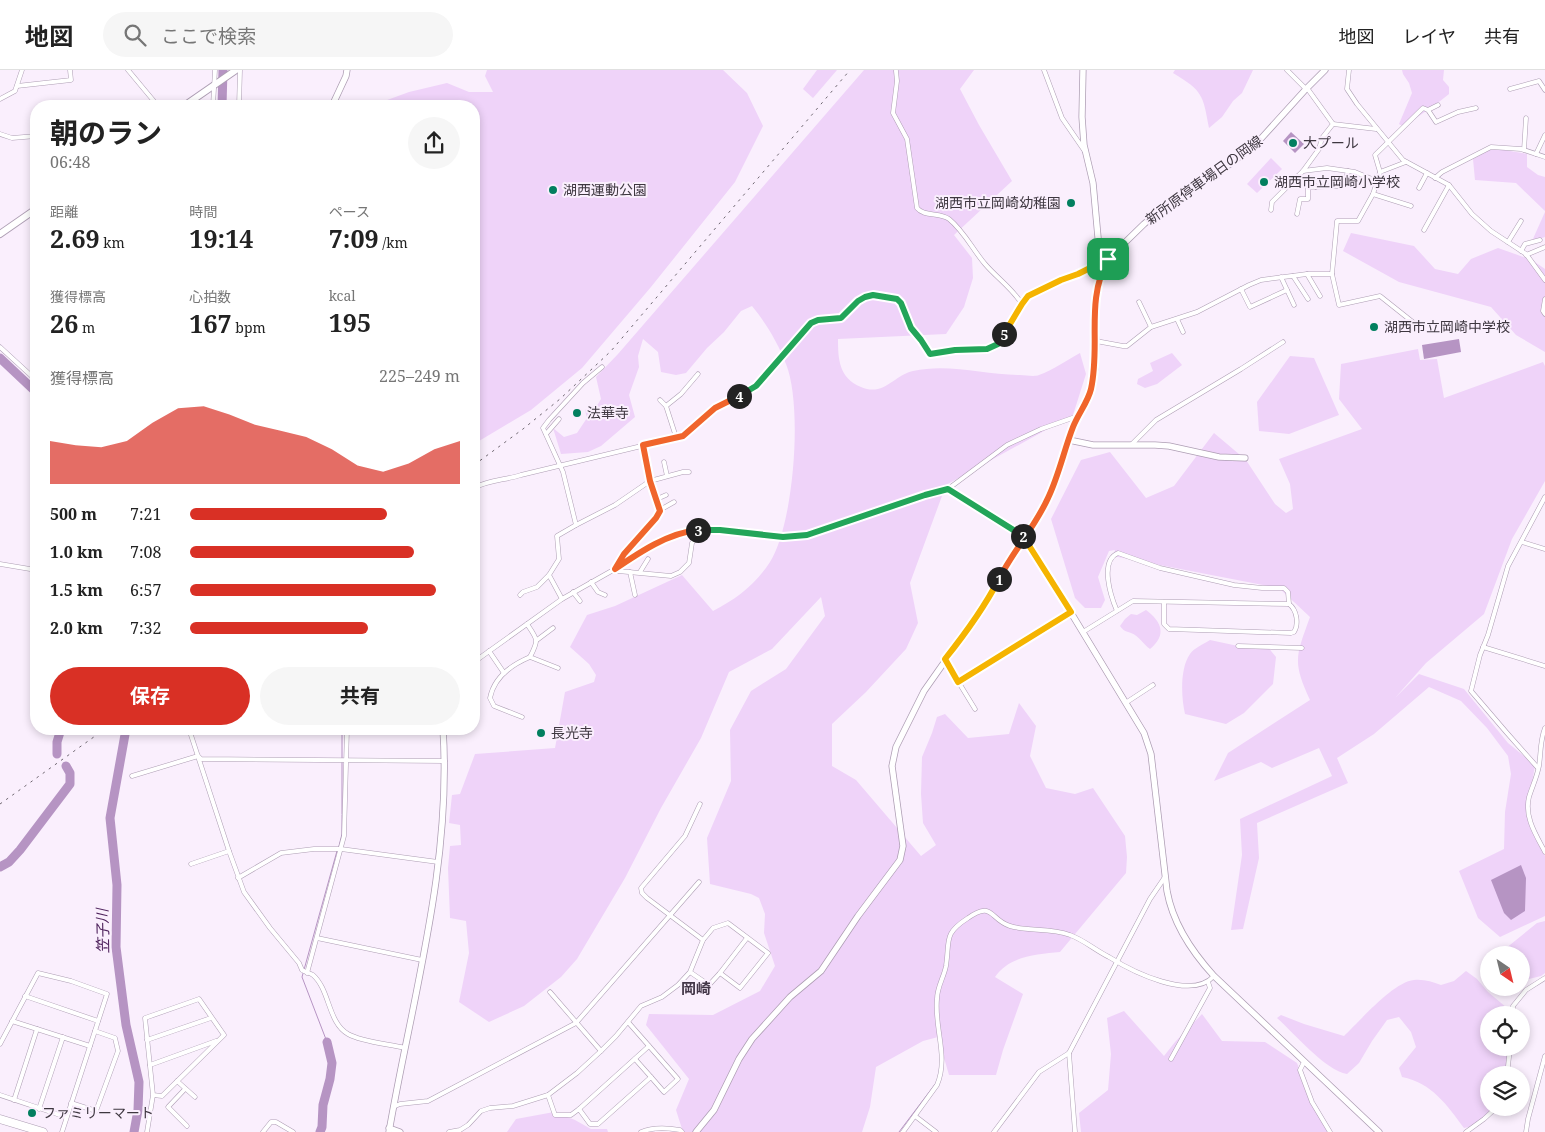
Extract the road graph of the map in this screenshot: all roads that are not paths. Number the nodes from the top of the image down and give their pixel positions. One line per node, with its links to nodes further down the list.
1 (22, 70): 16 (street)
2 (70, 70): 16 (street)
3 (128, 70): 21 (street)
4 (214, 70): 15 (street)
5 (237, 70): 15 (main road); 24 (street)
6 (347, 70): 25 (main road)
7 (1044, 70): 37 (street)
8 (1083, 70): 37 (main road)
9 (1287, 70): 17 (street)
10 (1325, 70): 17 (main road, 新所原停車場日の岡線)
11 (1349, 70): 31 (street)
12 (896, 71): 78 (street)
13 (1545, 79): 14 (street)
14 (1539, 81): 18 (street); 19 (street)
15 (216, 84): 22 (main road); 23 (street)
16 (18, 86): 20 (street)
17 (1306, 88): 30 (street); 66 (main road, 新所原停車場日の岡線)
18 (1510, 89)
19 (1545, 90)
20 (0, 99)
21 (153, 100)
22 (193, 100)
23 (214, 100)
24 (238, 100)
25 (335, 100)
26 (1438, 105): 28 (street)
27 (1476, 108): 28 (street)
28 (1428, 110): 35 (street)
29 (1526, 118): 36 (street)
30 (1334, 124): 31 (street); 41 (street)
31 (1377, 129): 35 (street)
32 (0, 134): 34 (street)
33 (1545, 135): 38 (street)
34 (30, 136)
35 (1388, 142): 40 (street); 43 (street)
36 (1524, 150): 38 (street); 46 (street)
37 (1087, 154): 66 (main road)
38 (1536, 154): 39 (street)
39 (1545, 157)
40 (1406, 162): 43 (street); 44 (street)
41 (1303, 171): 42 (street); 45 (street)
42 (1348, 171): 48 (street); 51 (street)
43 (1380, 172): 48 (street)
44 (1427, 173): 46 (street); 52 (street)
45 (1298, 176): 47 (street); 55 (street)
46 (1435, 178): 49 (street)
47 (1309, 180): 50 (street); 51 (street)
48 (1377, 180): 53 (street)
49 (1449, 186): 59 (street); 62 (street)
50 (1308, 187): 51 (street); 57 (street)
51 (1316, 187)
52 (1418, 188)
53 (1373, 194): 54 (street); 68 (street)
54 (1411, 206)
55 (1271, 210)
56 (30, 213): 60 (main road)
57 (1297, 214)
58 (1522, 221): 62 (street)
59 (1424, 230)
60 (0, 234)
61 (1540, 240): 64 (street)
62 (1508, 242): 64 (street)
63 (1545, 247): 65 (street)
64 (1521, 251): 65 (street)
65 (1526, 254): 71 (street)
66 (1108, 259): 78 (street); 85 (main road, 新所原停車場日の岡線)
67 (1307, 274): 68 (street); 69 (street); 74 (street)
68 (1332, 274): 83 (street)
69 (1293, 276): 70 (street); 75 (street)
70 (1281, 277): 72 (street); 73 (street)
71 (1545, 280)
72 (1240, 289): 73 (street); 81 (street)
73 (1287, 290): 79 (street)
74 (1320, 296)
75 (1308, 299)
76 (1545, 299): 80 (street)
77 (1139, 302): 82 (street)
78 (1022, 304): 96 (street)
79 (1294, 305)
80 (1545, 314)
81 (1177, 319): 82 (street); 84 (street)
82 (1150, 327): 85 (street)
83 (1419, 327)
84 (1183, 332)
85 (1096, 341): 93 (main road, 新所原停車場日の岡線)
86 (1283, 342): 98 (street)
87 (0, 347): 89 (street)
88 (602, 367): 95 (street)
89 (30, 374)
90 (698, 374): 92 (street)
91 (660, 400): 92 (street)
92 (666, 406): 96 (street)
93 (1078, 416): 97 (main road, 新所原停車場日の岡線); 107 (street)
94 (559, 419): 95 (street)
95 (546, 434): 102 (street)
96 (676, 437): 99 (street)
97 (1069, 440): 98 (main road); 115 (main road, 新所原停車場日の岡線)
98 (1132, 444): 100 (main road)
99 (643, 445): 102 (street); 105 (street)
100 (1245, 458)
101 (664, 462): 104 (street)
102 (560, 466): 106 (street); 113 (street)
103 (689, 472): 104 (street)
104 (667, 476): 105 (street)
105 (650, 481): 110 (street); 113 (street)
106 (480, 486)
107 (948, 489): 114 (street); 115 (main road)
108 (666, 495): 110 (street)
109 (1545, 497): 116 (street)
110 (657, 500): 112 (street)
111 (674, 502): 112 (street)
112 (660, 510): 121 (street)
113 (576, 525): 124 (street)
114 (702, 530): 121 (street); 123 (street)
115 (1025, 537): 135 (main road); 146 (main road, 新所原停車場日の岡線)
116 (1522, 542): 117 (street); 141 (street)
117 (1545, 549)
118 (648, 559): 123 (street)
119 (0, 564): 120 (street)
120 (30, 569)
121 (615, 569): 122 (street); 125 (street)
122 (630, 572): 123 (street); 129 (street)
123 (640, 572)
124 (549, 575): 127 (street); 130 (street)
125 (591, 582): 126 (street); 128 (street)
126 (574, 592): 130 (street); 131 (street)
127 (520, 595)
128 (605, 595)
129 (634, 595)
130 (562, 599): 136 (street)
131 (580, 601)
132 (1164, 602): 133 (street); 133 (street); 134 (street)
133 (1289, 604): 134 (street)
134 (1117, 611): 138 (street)
135 (1071, 612): 138 (main road); 150 (street)
136 (527, 624): 139 (street); 143 (street)
137 (553, 628): 139 (street)
138 (1083, 632): 152 (main road)
139 (537, 640): 145 (street)
140 (1238, 646): 142 (street)
141 (1483, 647): 147 (street); 162 (street)
142 (1302, 648)
143 (489, 651): 144 (street); 149 (street)
144 (480, 657)
145 (530, 658): 148 (street); 149 (street)
146 (945, 659): 150 (street); 237 (main road, 新所原停車場日の岡線)
147 (1545, 666)
148 (558, 668)
149 (504, 673): 154 (street)
150 (958, 682): 153 (street)
151 (1153, 686): 152 (street)
152 (1127, 702): 170 (main road)
153 (975, 709)
154 (522, 717)
155 (1545, 728): 162 (street)
156 (191, 735): 159 (street)
157 (347, 735): 160 (street)
158 (444, 735): 161 (main road)
159 (198, 756): 160 (street); 163 (street); 166 (street)
160 (347, 760): 161 (street); 165 (street)
161 (446, 760): 168 (main road)
162 (1538, 768): 167 (street)
163 (132, 776)
164 (700, 804): 173 (street)
165 (341, 850): 168 (street); 171 (street); 174 (street)
166 (229, 851): 169 (street); 171 (street)
167 (1545, 852)
168 (439, 862): 177 (main road)
169 (191, 864)
170 (1165, 877): 178 (street); 182 (main road)
171 (238, 878): 179 (street)
172 (699, 882): 173 (street)
173 (671, 915): 176 (street); 192 (street)
174 (317, 938): 177 (street); 179 (street)
175 (747, 938): 176 (street); 181 (street); 181 (street)
176 (703, 940): 180 (street)
177 (422, 960): 202 (main road)
178 (1117, 962): 184 (street); 204 (street); 222 (street)
179 (305, 972): 202 (street)
180 (690, 972): 181 (street); 191 (street)
181 (720, 973)
182 (1214, 976): 184 (street); 208 (main road)
183 (1545, 978): 187 (street)
184 (1208, 982): 207 (street)
185 (550, 992): 192 (street)
186 (25, 996): 189 (street); 190 (street); 190 (street)
187 (1512, 1006)
188 (211, 1018): 197 (street); 197 (street); 198 (street)
189 (12, 1021): 193 (street); 195 (street)
190 (98, 1021): 194 (street)
191 (628, 1022): 201 (street); 203 (street)
192 (576, 1023): 203 (street); 219 (street)
193 (37, 1029): 196 (street); 217 (street)
194 (95, 1031): 200 (street); 218 (street)
195 (2, 1034): 199 (street)
196 (62, 1038): 200 (street); 220 (street)
197 (147, 1040): 209 (street)
198 (218, 1040): 209 (street); 211 (street)
199 (0, 1044)
200 (90, 1046): 218 (street)
201 (649, 1046): 206 (street); 210 (street)
202 (405, 1048): 219 (main road)
203 (601, 1051): 214 (street)
204 (1069, 1053): 240 (street); 241 (street)
205 (1545, 1056): 245 (street)
206 (635, 1059): 210 (street); 221 (street)
207 (1171, 1059)
208 (1304, 1062): 242 (street); 243 (main road)
209 (150, 1065): 213 (street)
210 (651, 1077): 221 (street)
211 (177, 1081): 212 (street); 213 (street)
212 (185, 1089): 216 (street); 226 (street)
213 (153, 1095): 230 (street)
214 (548, 1095): 221 (street); 234 (street)
215 (0, 1096): 217 (street)
216 (195, 1097)
217 (14, 1100): 220 (street)
218 (71, 1103): 224 (street)
219 (393, 1107): 227 (main road)
220 (39, 1109): 224 (street)
221 (578, 1109)
222 (915, 1116): 238 (street); 239 (street)
223 (1487, 1116): 244 (street)
224 (66, 1117): 229 (street)
225 (0, 1120): 228 (highway)
226 (188, 1126)
227 (389, 1130): 233 (main road)
228 (44, 1132)
229 (62, 1132)
230 (146, 1132)
231 (263, 1132): 232 (street)
232 (293, 1132)
233 (400, 1132)
234 (449, 1132)
235 (641, 1132): 236 (street)
236 (682, 1132)
237 (696, 1132)
238 (903, 1132)
239 (936, 1132)
240 (994, 1132)
241 (1076, 1132)
242 (1330, 1132)
243 (1379, 1132)
244 (1466, 1132)
245 (1526, 1132)

